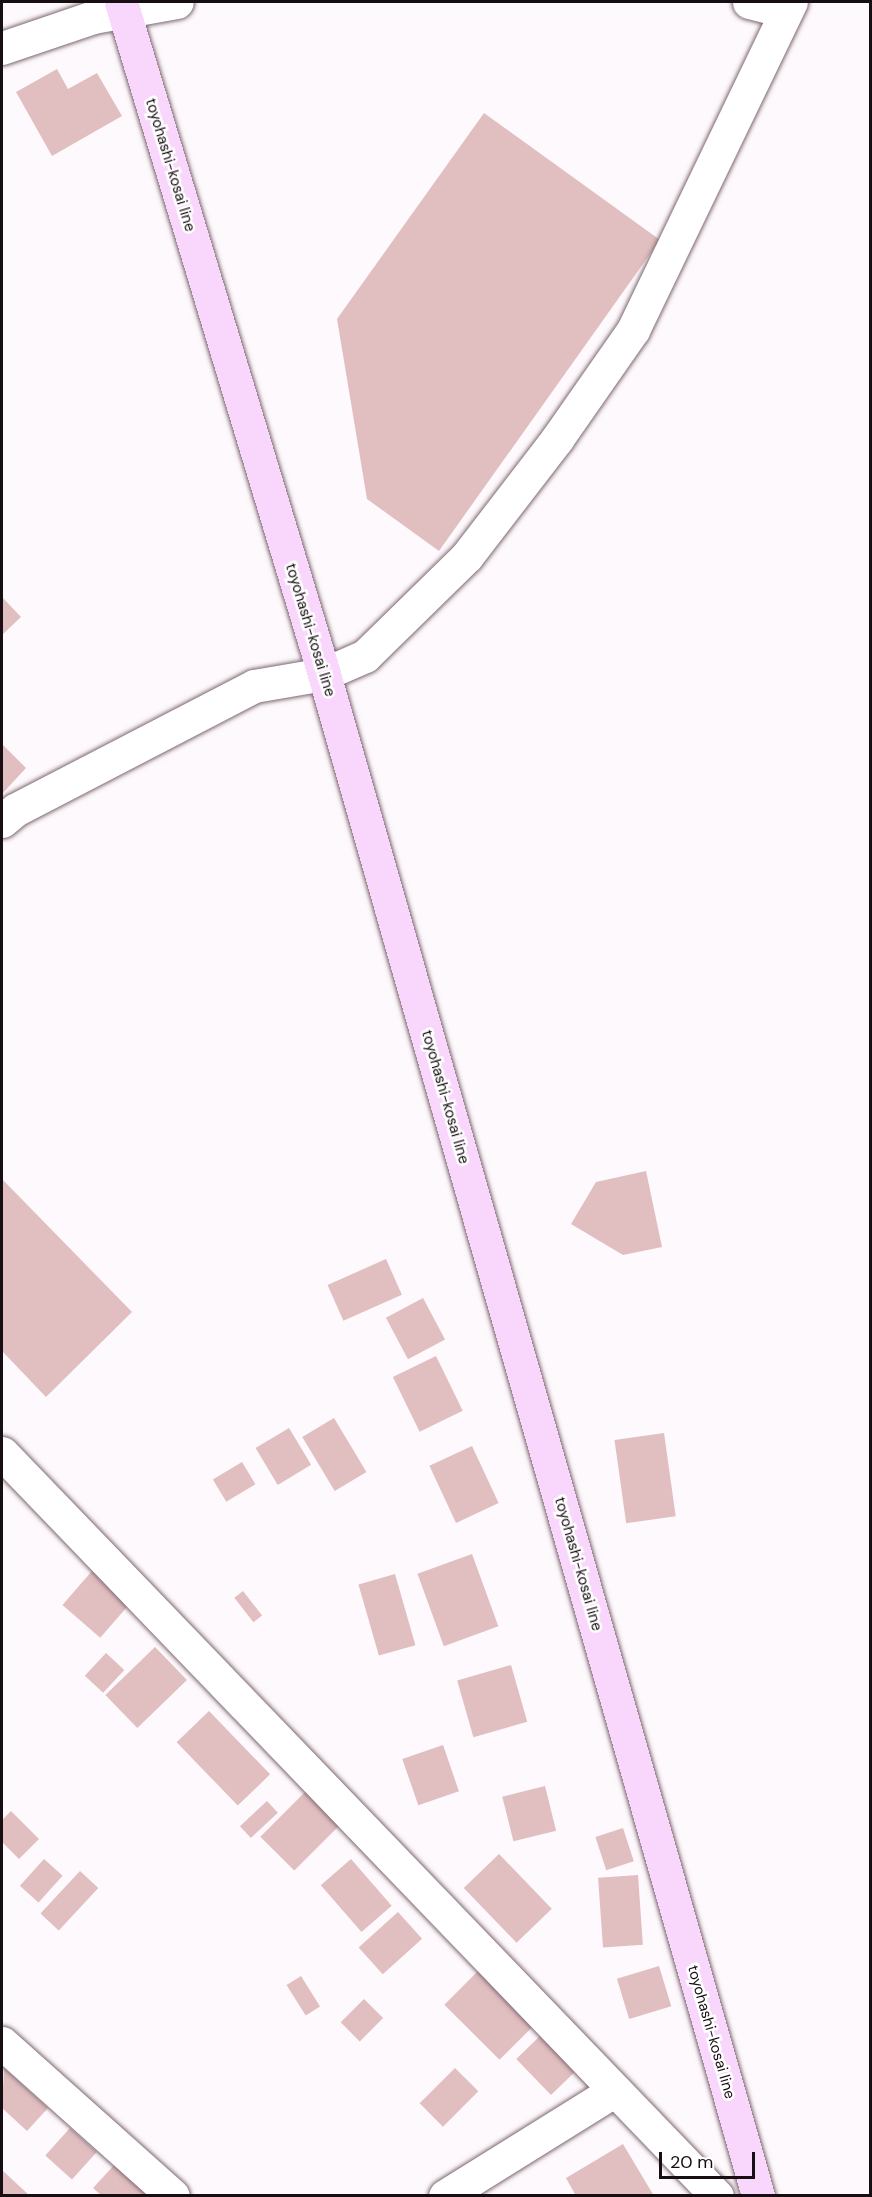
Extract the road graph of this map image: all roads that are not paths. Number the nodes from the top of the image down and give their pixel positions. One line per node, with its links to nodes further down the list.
1 (177, 2): 3 (street)
2 (749, 2): 4 (street)
3 (122, 6): 5 (street); 6 (main road, toyohashi-kosai line)
4 (787, 6): 6 (street)
5 (2, 48)
6 (324, 674): 7 (street); 14 (main road, toyohashi-kosai line)
7 (2, 821)
8 (2, 1453): 10 (street)
9 (2, 2043): 11 (street)
10 (615, 2090): 12 (street); 13 (street)
11 (173, 2196)
12 (445, 2196)
13 (717, 2196)
14 (758, 2196)

